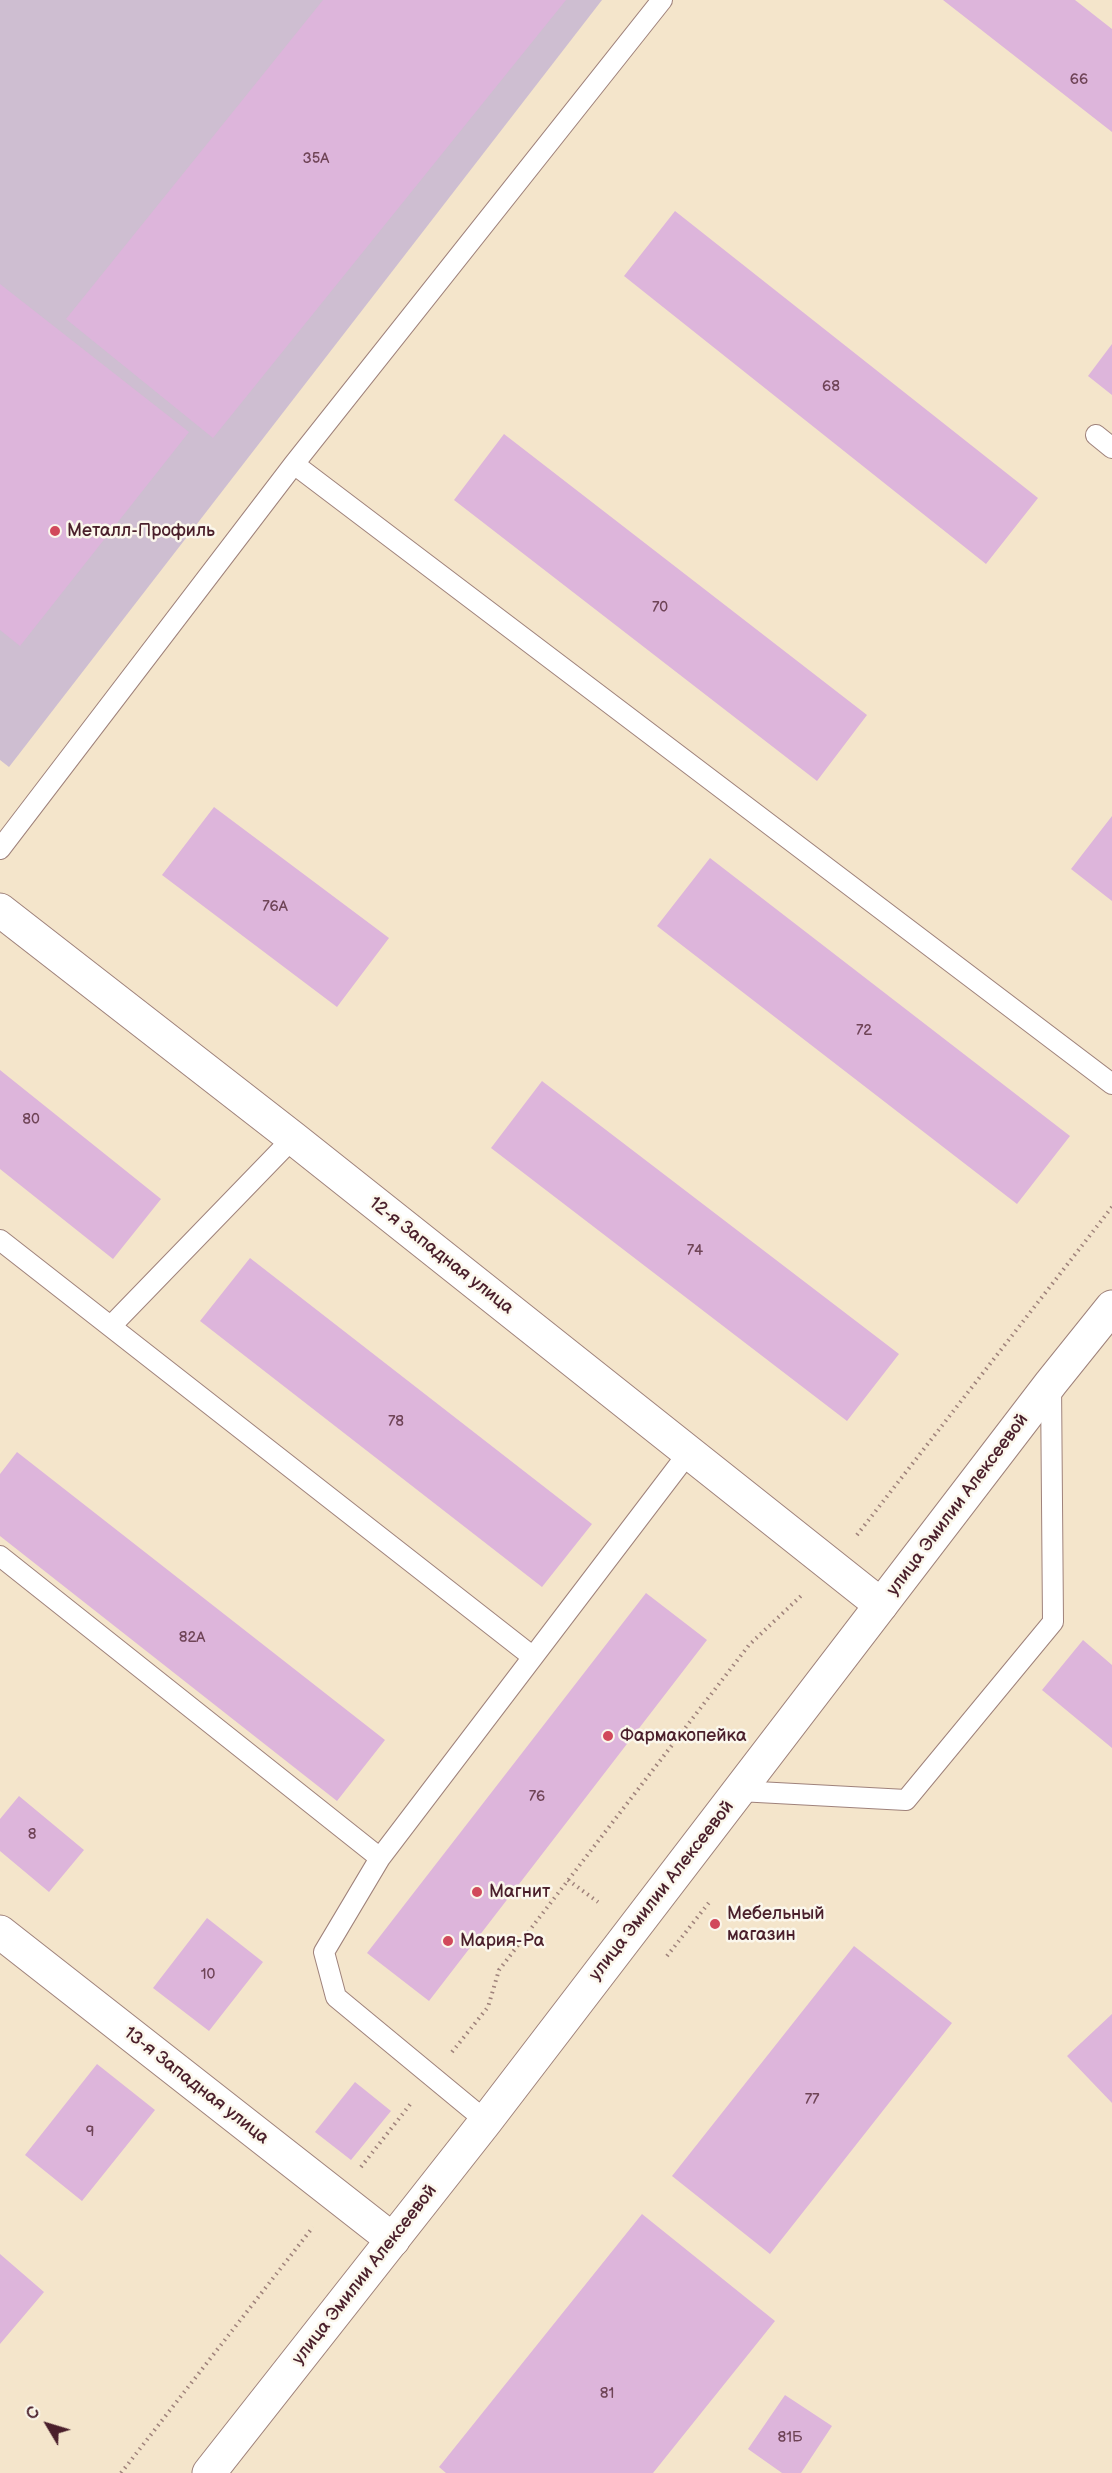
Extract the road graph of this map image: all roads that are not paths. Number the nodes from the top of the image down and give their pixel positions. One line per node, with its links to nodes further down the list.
1 (662, 0): 4 (lane)
2 (1096, 435): 3 (lane)
3 (1112, 448)
4 (294, 464): 5 (lane); 7 (lane)
5 (0, 849)
6 (0, 910): 8 (street, 12-я Западная улица)
7 (1112, 1084)
8 (293, 1138): 11 (lane); 13 (street, 12-я Западная улица)
9 (0, 1240): 11 (lane)
10 (1112, 1306): 12 (street, улица Эмилии Алексеевой)
11 (111, 1326): 16 (lane)
12 (1051, 1383): 15 (street, улица Эмилии Алексеевой); 17 (lane)
13 (689, 1452): 15 (street, 12-я Западная улица); 16 (lane)
14 (0, 1556): 18 (lane)
15 (881, 1605): 17 (street, улица Эмилии Алексеевой)
16 (533, 1658): 18 (lane)
17 (739, 1791): 20 (street, улица Эмилии Алексеевой)
18 (380, 1858): 20 (lane)
19 (0, 1932): 21 (street, 13-я Западная улица)
20 (486, 2121): 21 (street, улица Эмилии Алексеевой)
21 (393, 2240): 22 (street, улица Эмилии Алексеевой)
22 (210, 2473)

